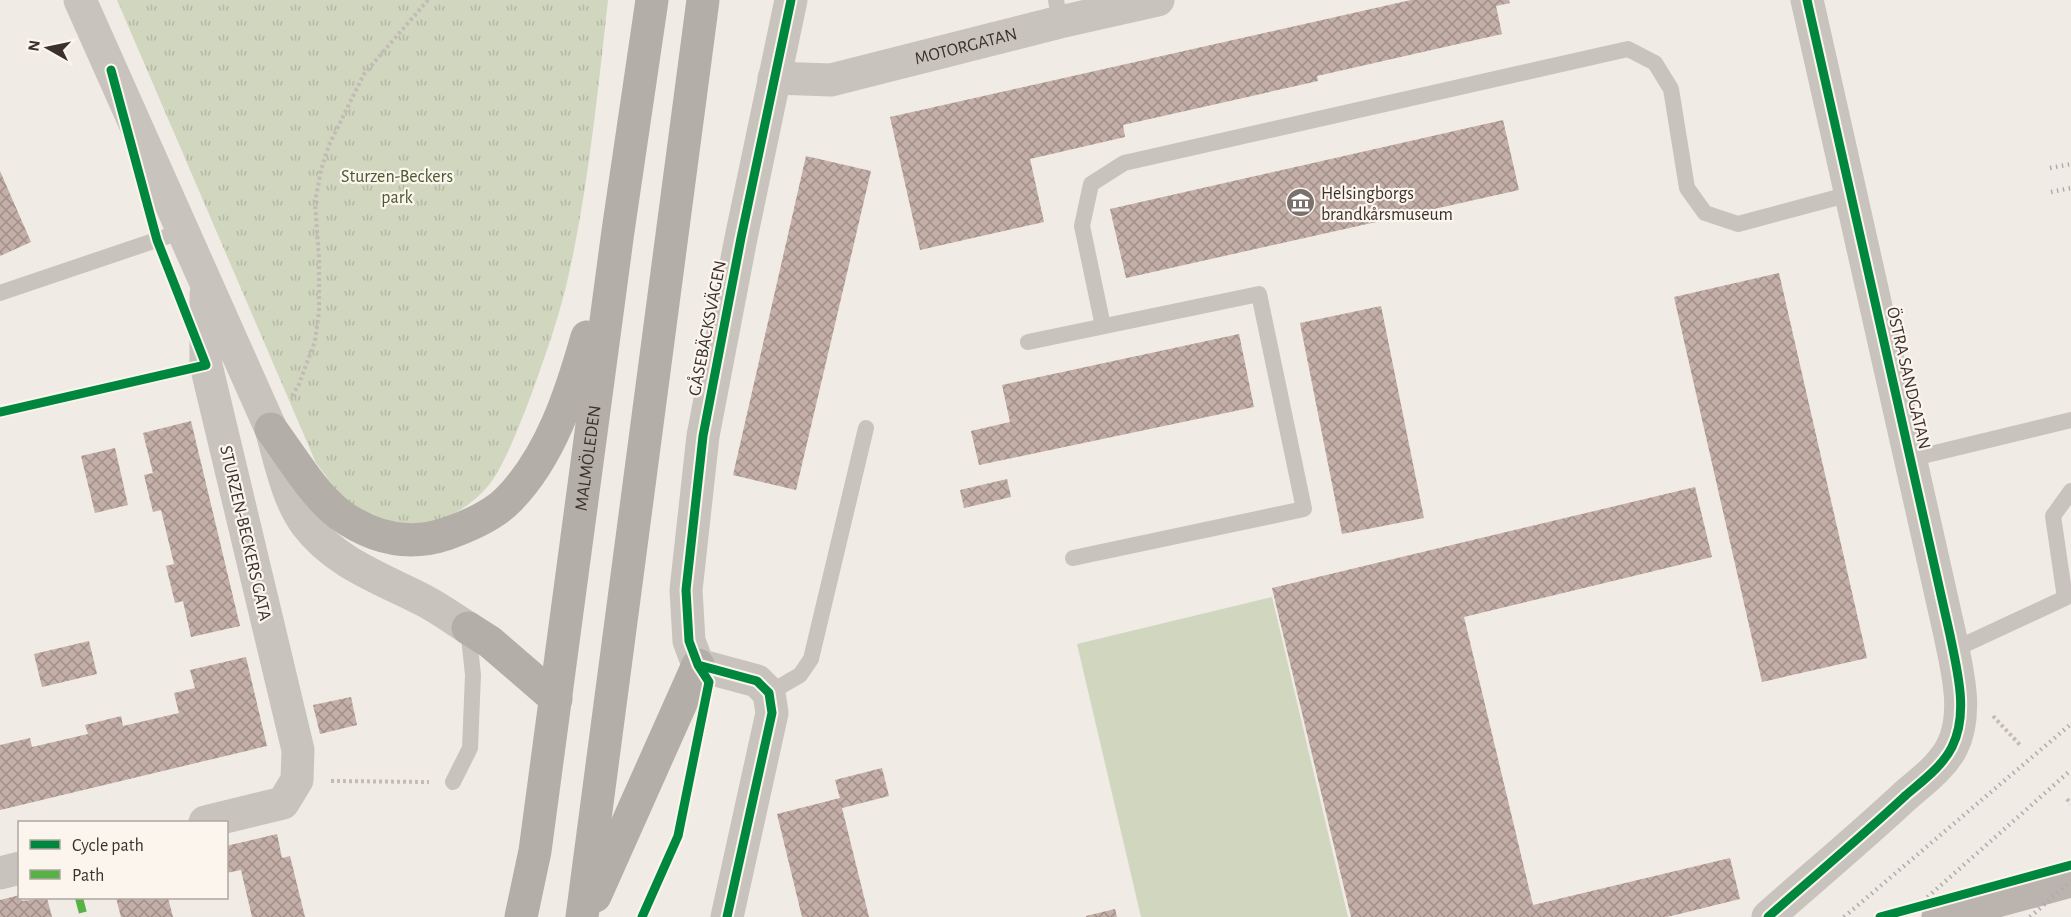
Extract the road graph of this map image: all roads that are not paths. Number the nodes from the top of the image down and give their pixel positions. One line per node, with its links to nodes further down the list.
1 (80, 0): 10 (street, STURZEN-BECKERS GATA)
2 (652, 0): 11 (highway, MALMÖLEDEN)
3 (703, 0): 34 (highway)
4 (791, 0): 8 (street, GÅSEBÄCKSVÄGEN)
5 (1158, 0): 7 (street, MOTORGATAN)
6 (1807, 0): 9 (street, ÖSTRA SANDGATAN)
7 (1058, 11): 8 (street, MOTORGATAN)
8 (774, 78): 24 (street, GÅSEBÄCKSVÄGEN)
9 (1850, 194): 14 (lane); 19 (street, ÖSTRA SANDGATAN)
10 (183, 231): 12 (street, STURZEN-BECKERS GATA); 13 (lane)
11 (618, 231): 18 (highway); 26 (highway, MALMÖLEDEN)
12 (206, 283): 18 (street, STURZEN-BECKERS GATA); 28 (street, STURZEN-BECKERS GATA)
13 (0, 293)
14 (1103, 327): 15 (lane); 21 (lane)
15 (1028, 342)
16 (2071, 420): 19 (lane)
17 (866, 428): 25 (lane)
18 (271, 429): 22 (street, STURZEN-BECKERS GATA)
19 (1910, 459): 23 (street, ÖSTRA SANDGATAN)
20 (2071, 491): 23 (lane)
21 (1073, 558)
22 (468, 628): 26 (highway); 27 (lane)
23 (1953, 650): 32 (street, ÖSTRA SANDGATAN)
24 (698, 665): 25 (street); 34 (highway)
25 (769, 693): 35 (street)
26 (556, 699): 33 (highway, MALMÖLEDEN)
27 (453, 782)
28 (209, 821)
29 (18, 868): 30 (street)
30 (0, 873)
31 (2071, 881): 36 (main road)
32 (1766, 916)
33 (521, 917)
34 (584, 917)
35 (727, 917)
36 (1938, 917)

